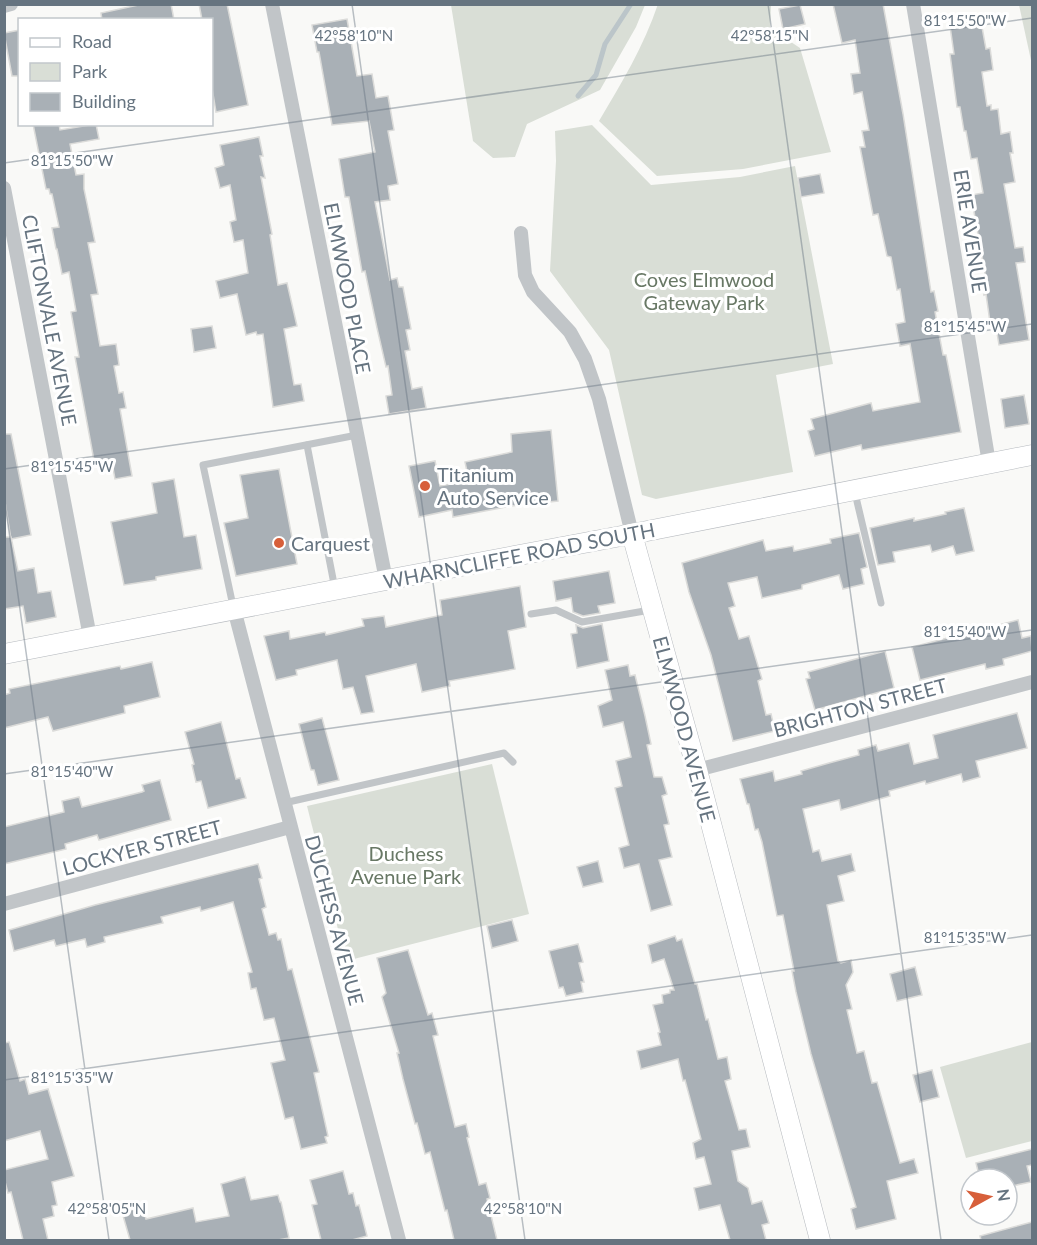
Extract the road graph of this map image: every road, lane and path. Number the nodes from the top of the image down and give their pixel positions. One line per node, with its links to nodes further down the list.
1 (11, 4): 4 (street)
2 (272, 4): 7 (street, ELMWOOD PLACE)
3 (914, 4): 10 (street, ERIE AVENUE)
4 (4, 6)
5 (4, 188): 19 (street, CLIFTONVALE AVENUE)
6 (522, 233): 12 (street, ELMWOOD AVENUE)
7 (357, 435): 8 (lane); 13 (street, ELMWOOD PLACE)
8 (307, 445): 14 (lane); 16 (lane)
9 (1032, 455): 10 (main road, WHARNCLIFFE ROAD SOUTH)
10 (989, 463): 11 (main road, WHARNCLIFFE ROAD SOUTH)
11 (854, 490): 12 (main road, WHARNCLIFFE ROAD SOUTH); 15 (lane)
12 (632, 534): 13 (main road, WHARNCLIFFE ROAD SOUTH); 17 (main road, ELMWOOD AVENUE)
13 (386, 580): 14 (main road, WHARNCLIFFE ROAD SOUTH)
14 (335, 590): 16 (main road, WHARNCLIFFE ROAD SOUTH)
15 (881, 603)
16 (234, 609): 19 (main road, WHARNCLIFFE ROAD SOUTH); 24 (street, DUCHESS AVENUE)
17 (653, 610): 18 (lane); 23 (main road, ELMWOOD AVENUE)
18 (531, 614)
19 (90, 637): 20 (main road, WHARNCLIFFE ROAD SOUTH)
20 (4, 654)
21 (1032, 682): 23 (street, BRIGHTON STREET)
22 (513, 762): 24 (lane)
23 (697, 770): 28 (main road, ELMWOOD AVENUE)
24 (284, 803): 25 (street, DUCHESS AVENUE)
25 (290, 827): 26 (street, LOCKYER STREET); 27 (street, DUCHESS AVENUE)
26 (4, 904)
27 (399, 1240)
28 (820, 1240)

